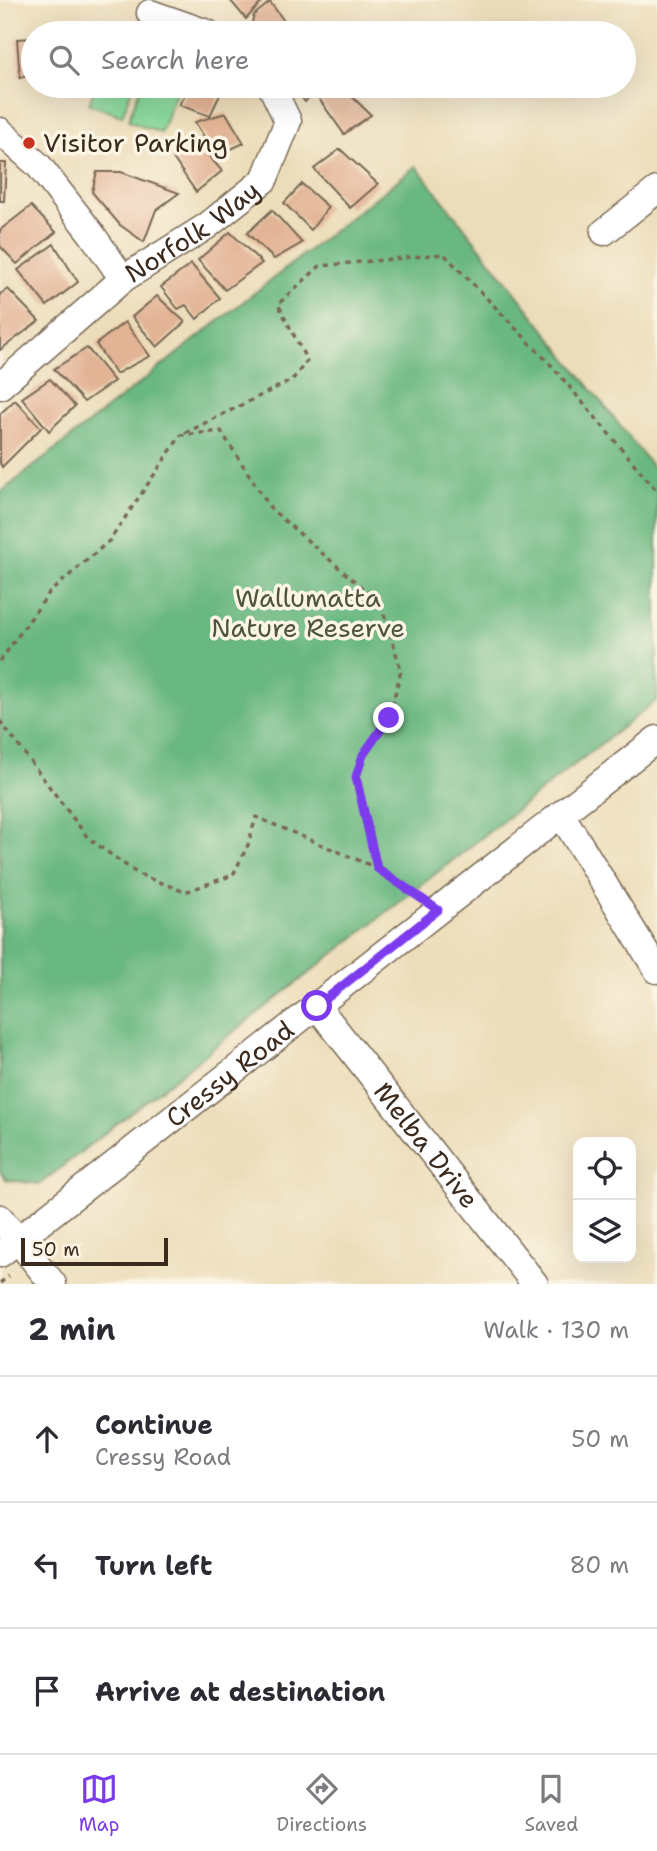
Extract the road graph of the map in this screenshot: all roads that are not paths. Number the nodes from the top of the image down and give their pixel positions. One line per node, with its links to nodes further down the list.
1 (150, 13): 2 (street)
2 (173, 21)
3 (277, 98): 7 (street, Norfolk Way)
4 (0, 131): 7 (street, Norfolk Way)
5 (657, 190): 6 (street)
6 (604, 232)
7 (123, 279): 8 (street)
8 (0, 386)
9 (657, 739): 10 (street, Cressy Road)
10 (561, 814): 11 (street); 12 (street, Cressy Road)
11 (657, 970)
12 (317, 1006): 14 (street, Cressy Road); 16 (street, Melba Drive)
13 (0, 1218): 14 (street)
14 (9, 1247): 15 (street)
15 (53, 1284)
16 (535, 1284)

